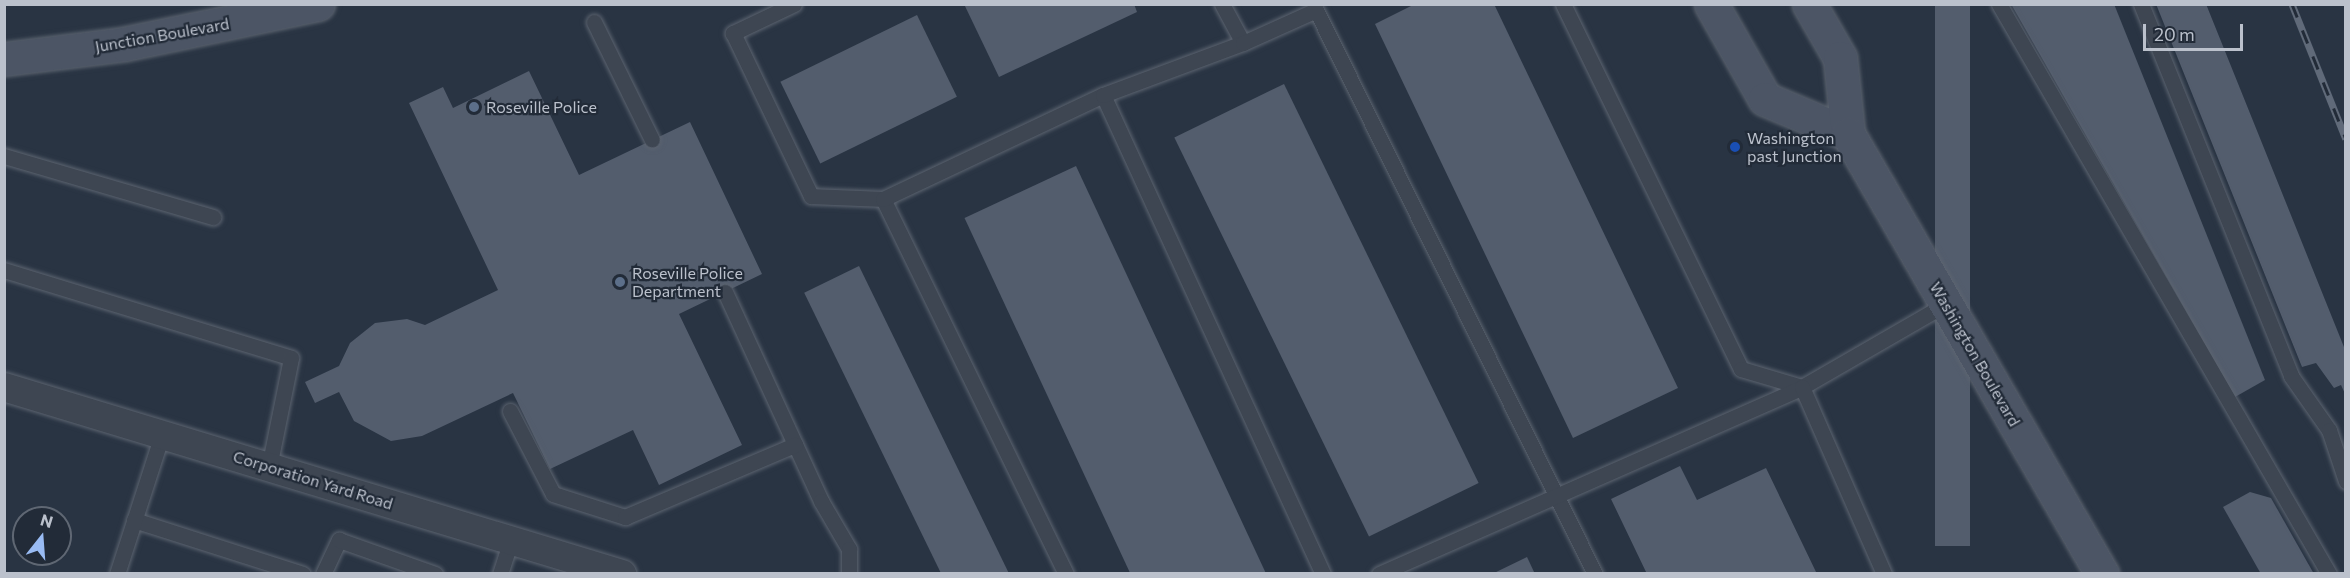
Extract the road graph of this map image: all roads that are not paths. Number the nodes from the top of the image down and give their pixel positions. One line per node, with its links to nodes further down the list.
1 (318, 4): 12 (main road, Junction Boulevard)
2 (794, 4): 17 (lane)
3 (1222, 4): 11 (lane)
4 (1563, 4): 23 (lane)
5 (1711, 4): 14 (main road)
6 (1809, 4): 14 (main road, Washington Boulevard)
7 (1999, 4): 45 (lane)
8 (2141, 4): 28 (lane)
9 (1320, 8): 11 (lane); 29 (lane)
10 (594, 22): 15 (lane)
11 (1243, 44): 13 (lane)
12 (4, 59)
13 (1103, 95): 17 (lane); 40 (lane)
14 (1848, 134): 21 (main road, Washington Boulevard)
15 (652, 140)
16 (4, 156): 18 (lane)
17 (883, 199): 39 (lane)
18 (213, 218)
19 (4, 270): 27 (lane)
20 (725, 292): 26 (lane)
21 (1946, 304): 23 (lane); 44 (main road, Washington Boulevard)
22 (4, 387): 25 (street, Corporation Yard Road)
23 (1802, 387): 29 (lane); 43 (lane)
24 (510, 411): 26 (lane)
25 (162, 435): 27 (street, Corporation Yard Road); 30 (lane)
26 (795, 445): 38 (lane)
27 (269, 467): 31 (street, Corporation Yard Road)
28 (2346, 481)
29 (1555, 493): 41 (lane); 42 (lane)
30 (134, 520): 32 (lane); 33 (lane)
31 (511, 540): 36 (lane); 37 (street, Corporation Yard Road)
32 (117, 573)
33 (303, 573)
34 (323, 573): 35 (lane)
35 (435, 573)
36 (500, 573)
37 (622, 573)
38 (849, 573)
39 (1066, 573)
40 (1323, 573)
41 (1379, 573)
42 (1595, 573)
43 (1884, 573)
44 (2102, 573)
45 (2329, 573)

